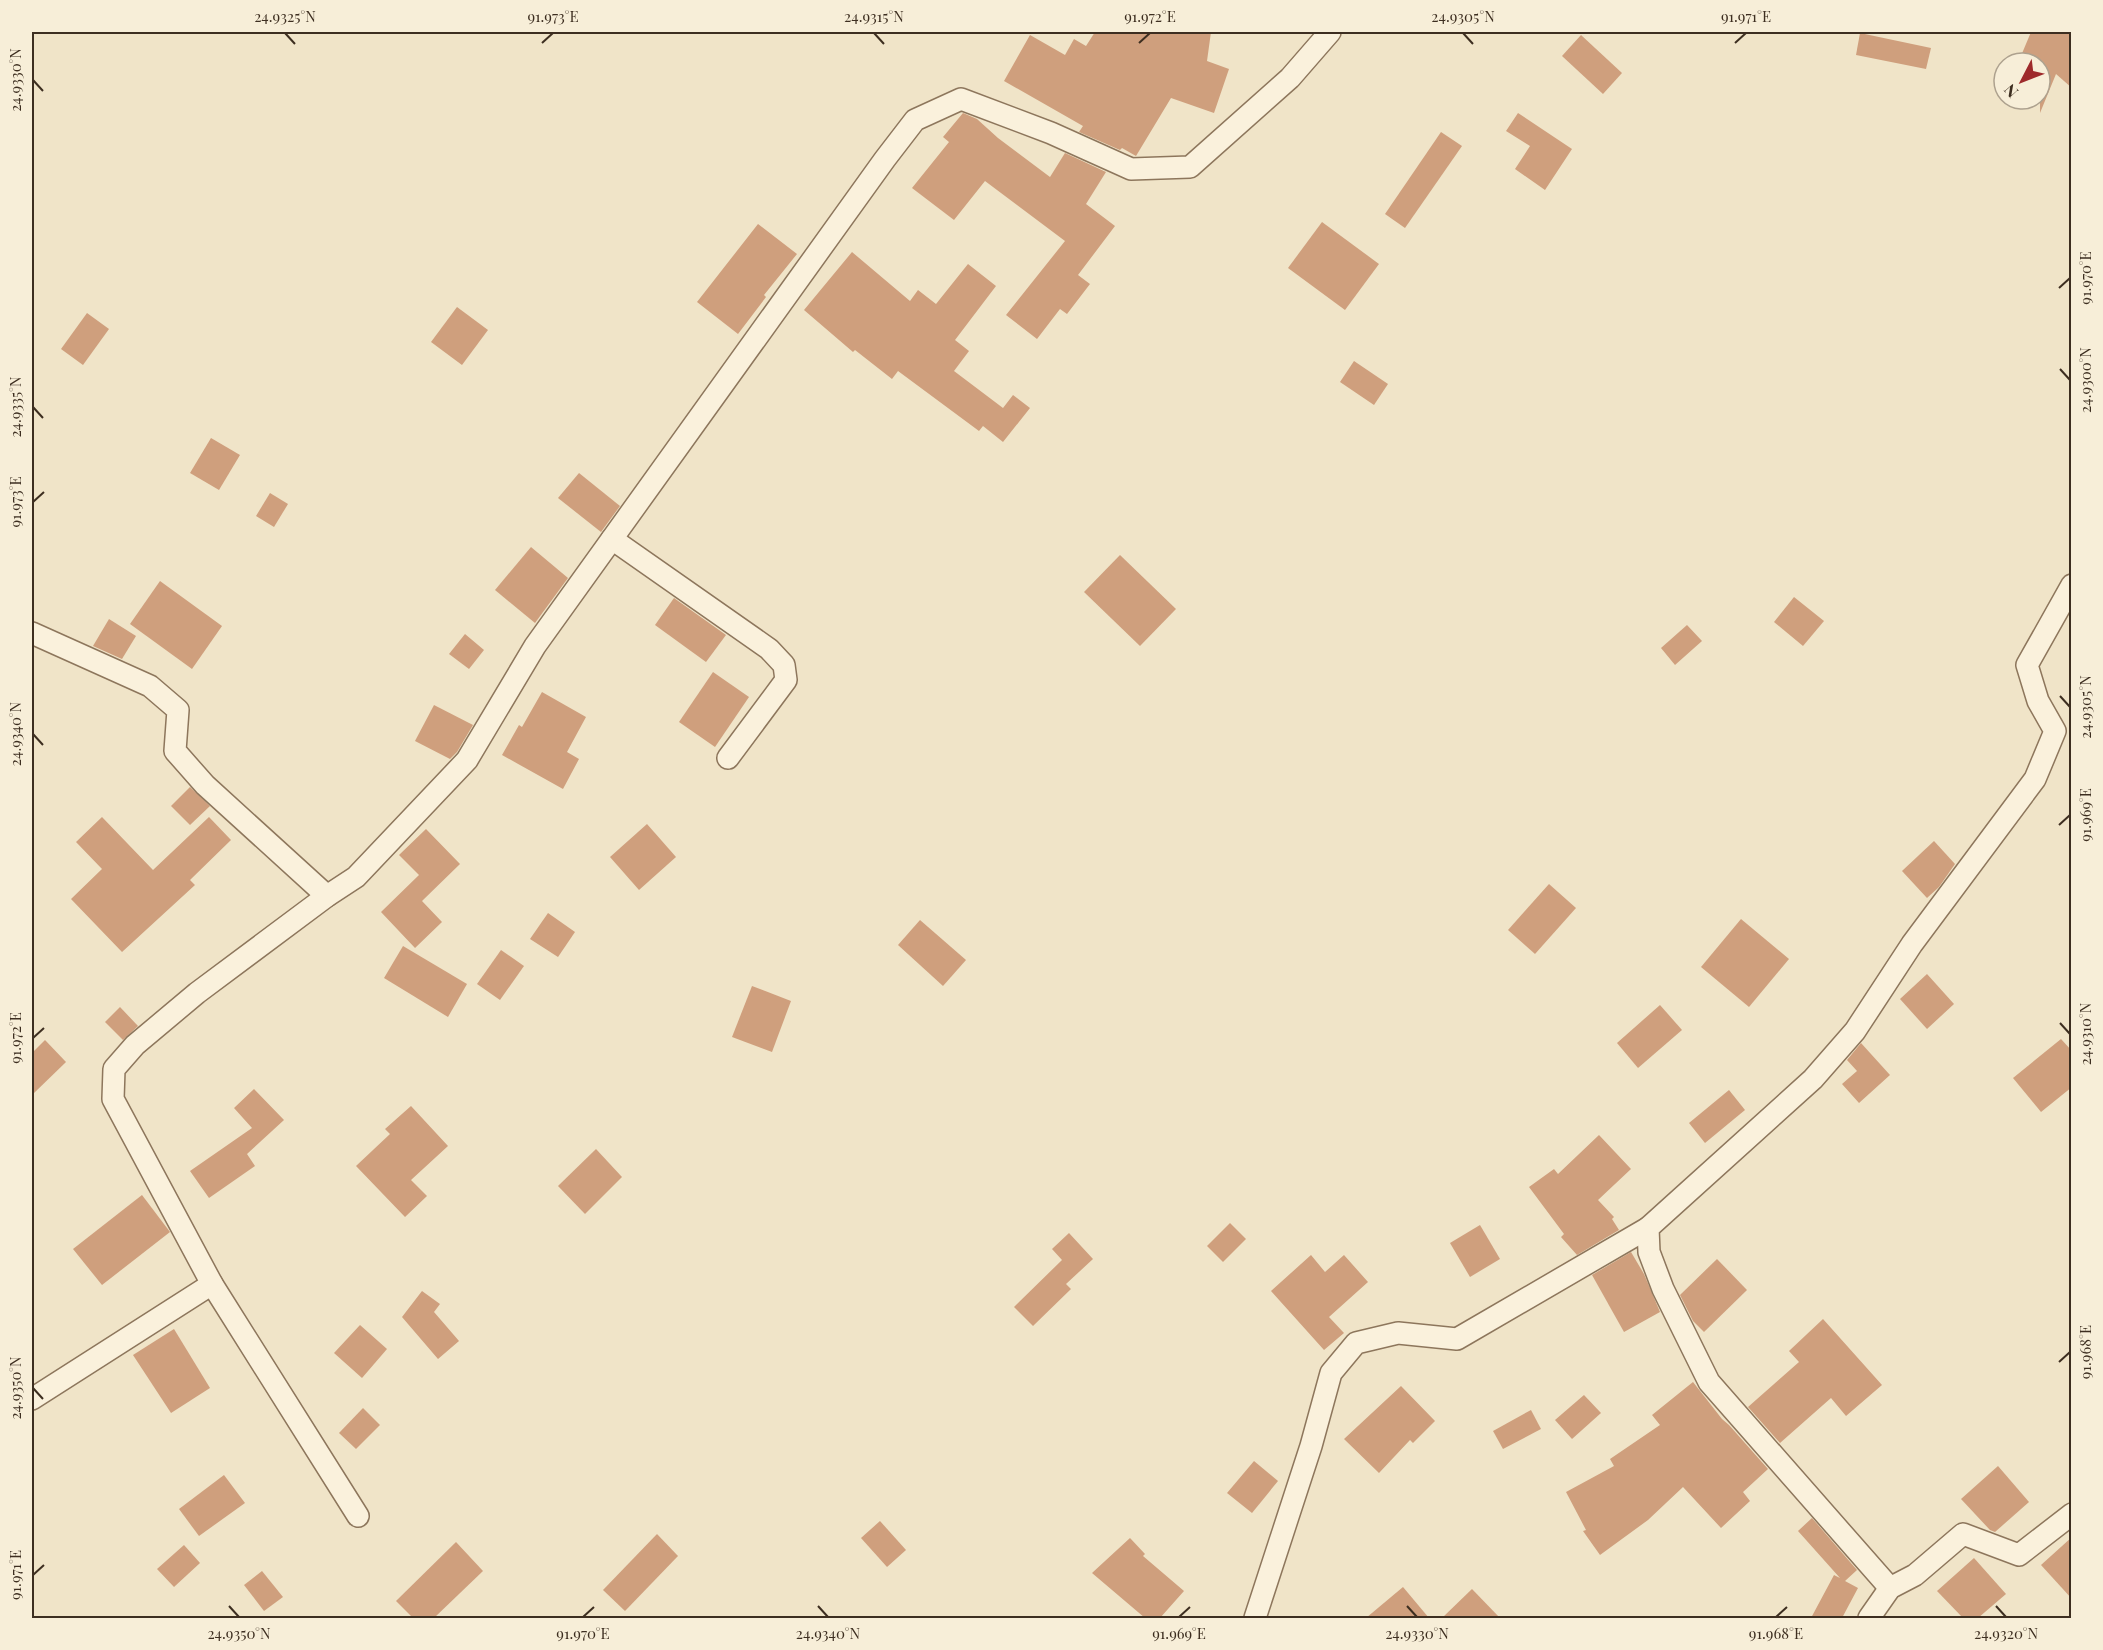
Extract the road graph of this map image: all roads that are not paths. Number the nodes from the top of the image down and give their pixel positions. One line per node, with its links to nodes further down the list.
1 (1330, 32): 2 (street)
2 (612, 539): 5 (street); 6 (street)
3 (2072, 585): 7 (street)
4 (32, 633): 6 (street)
5 (728, 758)
6 (327, 896): 8 (street)
7 (1648, 1228): 12 (street); 13 (street)
8 (212, 1284): 9 (street); 11 (street)
9 (32, 1399)
10 (2072, 1514): 12 (street)
11 (358, 1516)
12 (1890, 1588): 14 (street)
13 (1255, 1618)
14 (1869, 1618)

